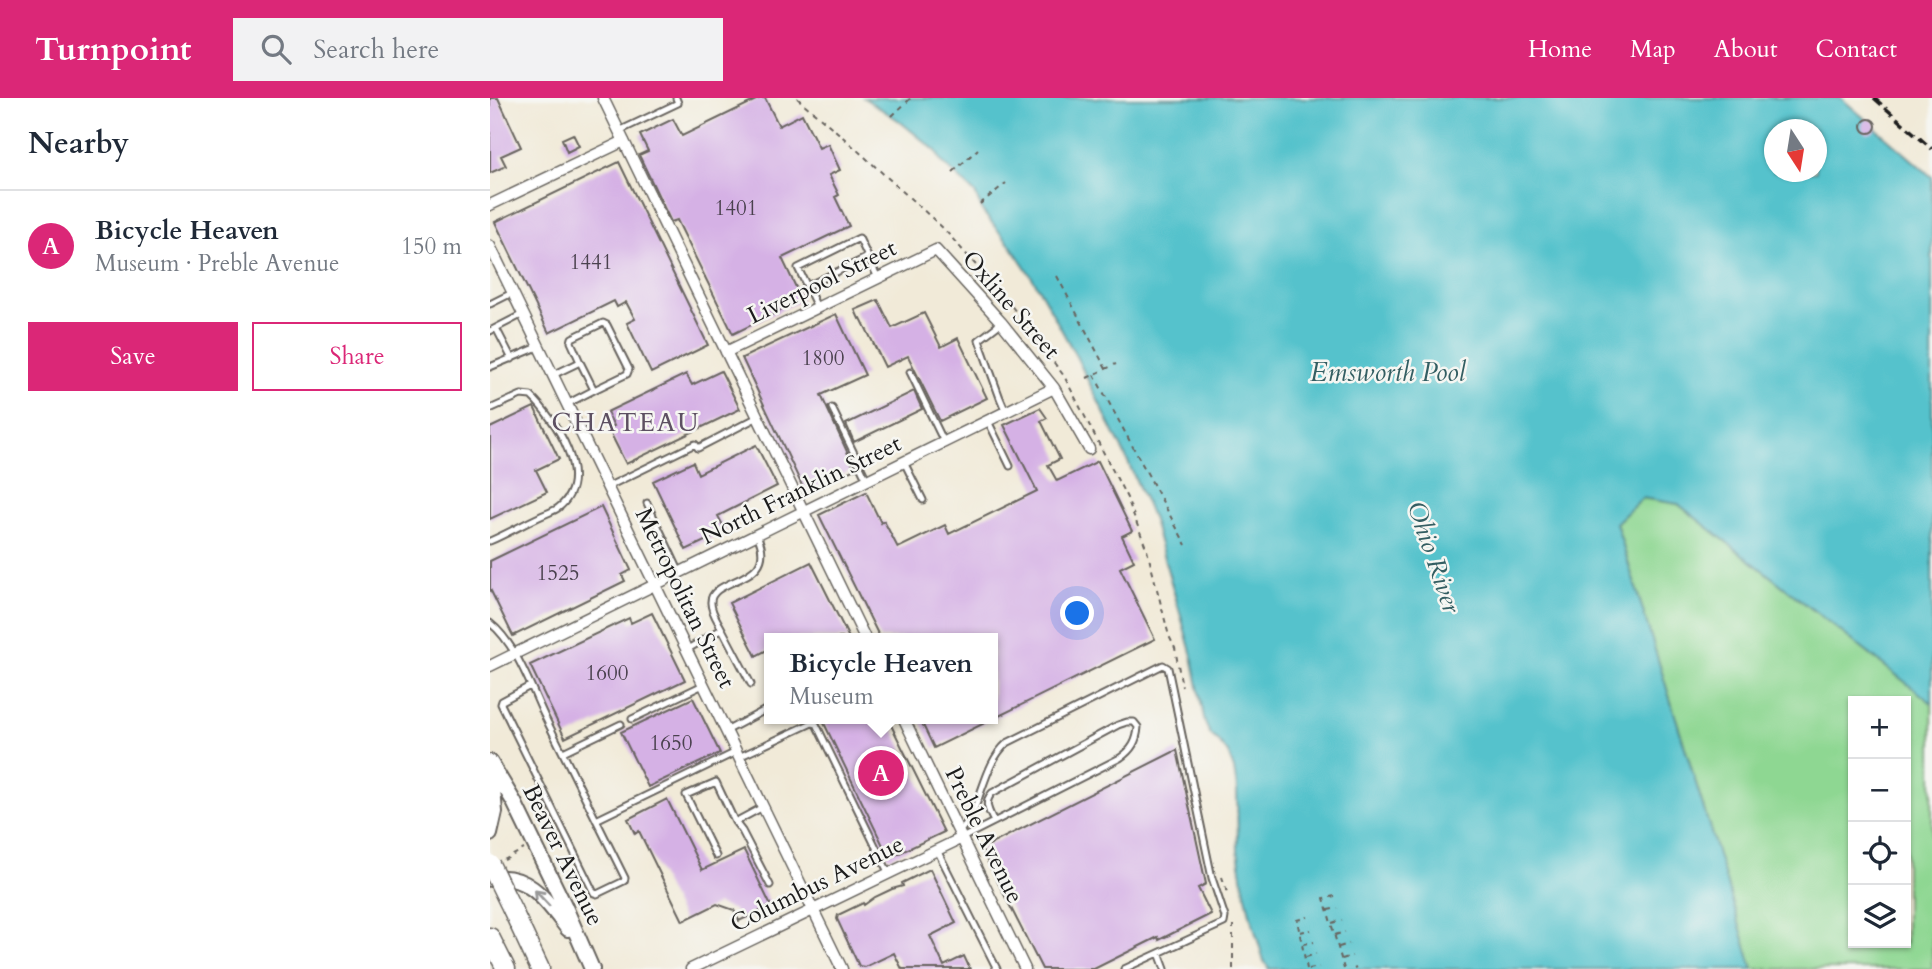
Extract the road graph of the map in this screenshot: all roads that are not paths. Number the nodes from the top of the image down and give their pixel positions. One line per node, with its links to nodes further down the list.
1 (603, 98): 3 (street)
2 (676, 98): 3 (lane)
3 (622, 136): 4 (street); 17 (street)
4 (490, 205)
5 (490, 246): 10 (street, Metropolitan Street)
6 (936, 250): 8 (street, Liverpool Street); 14 (street, Oxline Street)
7 (868, 257): 8 (lane); 9 (lane); 9 (lane)
8 (878, 278): 12 (street, Liverpool Street)
9 (807, 286): 12 (lane)
10 (513, 293): 11 (lane); 13 (street, Metropolitan Street)
11 (490, 304)
12 (817, 307): 17 (street, Liverpool Street)
13 (523, 314): 15 (lane); 16 (street, Metropolitan Street)
14 (1001, 322): 23 (street, Oxline Street); 28 (lane)
15 (493, 329): 18 (lane)
16 (538, 347): 18 (lane); 22 (street, Metropolitan Street)
17 (726, 352): 29 (street)
18 (512, 359): 20 (lane)
19 (580, 362): 22 (lane); 24 (lane); 24 (lane)
20 (490, 367)
21 (910, 372): 31 (lane)
22 (552, 375): 25 (street, Metropolitan Street)
23 (1054, 388): 28 (street, North Franklin Street); 32 (street, Oxline Street)
24 (594, 390): 25 (lane)
25 (567, 404): 36 (street, Metropolitan Street)
26 (832, 408): 35 (lane)
27 (490, 409): 41 (lane)
28 (1006, 412): 30 (street, North Franklin Street)
29 (758, 417): 36 (lane); 39 (street)
30 (988, 421): 31 (street, North Franklin Street); 34 (lane)
31 (944, 443): 33 (street, North Franklin Street)
32 (1089, 449)
33 (904, 462): 35 (street, North Franklin Street); 37 (lane)
34 (1010, 467)
35 (867, 480): 39 (street, North Franklin Street)
36 (607, 487): 43 (street, Metropolitan Street)
37 (923, 500)
38 (647, 503): 42 (lane)
39 (804, 512): 40 (street, North Franklin Street); 46 (street)
40 (757, 536): 42 (street, North Franklin Street); 45 (lane)
41 (490, 541)
42 (680, 573): 43 (street, North Franklin Street)
43 (655, 585): 47 (street, Metropolitan Street); 48 (street, North Franklin Street)
44 (490, 623): 48 (lane)
45 (722, 629): 47 (lane); 50 (lane)
46 (863, 633)
47 (686, 650): 51 (street, Metropolitan Street)
48 (514, 654): 49 (street, North Franklin Street); 52 (lane)
49 (490, 666)
50 (751, 684)
51 (703, 685): 54 (lane); 59 (street, Metropolitan Street)
52 (530, 686): 60 (lane); 64 (lane)
53 (764, 712): 59 (lane)
54 (632, 719)
55 (621, 724): 60 (lane)
56 (810, 724): 61 (lane)
57 (816, 724): 72 (lane)
58 (906, 724): 68 (street, Preble Avenue)
59 (726, 731): 61 (street, Metropolitan Street)
60 (563, 752): 64 (lane)
61 (737, 755): 63 (street, Metropolitan Street); 64 (lane)
62 (490, 763): 67 (main road); 77 (main road, Beaver Avenue)
63 (763, 807): 65 (lane); 75 (street, Metropolitan Street)
64 (596, 820)
65 (735, 821): 70 (lane); 74 (lane)
66 (993, 822): 66 (lane); 68 (lane)
67 (490, 834)
68 (960, 834): 69 (street, Columbus Avenue); 78 (lane); 85 (street, Preble Avenue)
69 (937, 849): 72 (street, Columbus Avenue); 84 (lane)
70 (716, 856)
71 (494, 863): 80 (highway, bridge)
72 (888, 872): 75 (street, Columbus Avenue)
73 (490, 880): 77 (main road, one-way to 73)
74 (769, 885)
75 (813, 909): 82 (street, Columbus Avenue); 83 (street, Metropolitan Street)
76 (490, 938): 79 (highway)
77 (580, 944): 81 (main road, Beaver Avenue)
78 (1159, 953): 86 (lane); 87 (lane)
79 (505, 969)
80 (540, 969)
81 (592, 969)
82 (691, 969)
83 (842, 969)
84 (997, 969)
85 (1025, 969)
86 (1125, 969)
87 (1165, 969)

